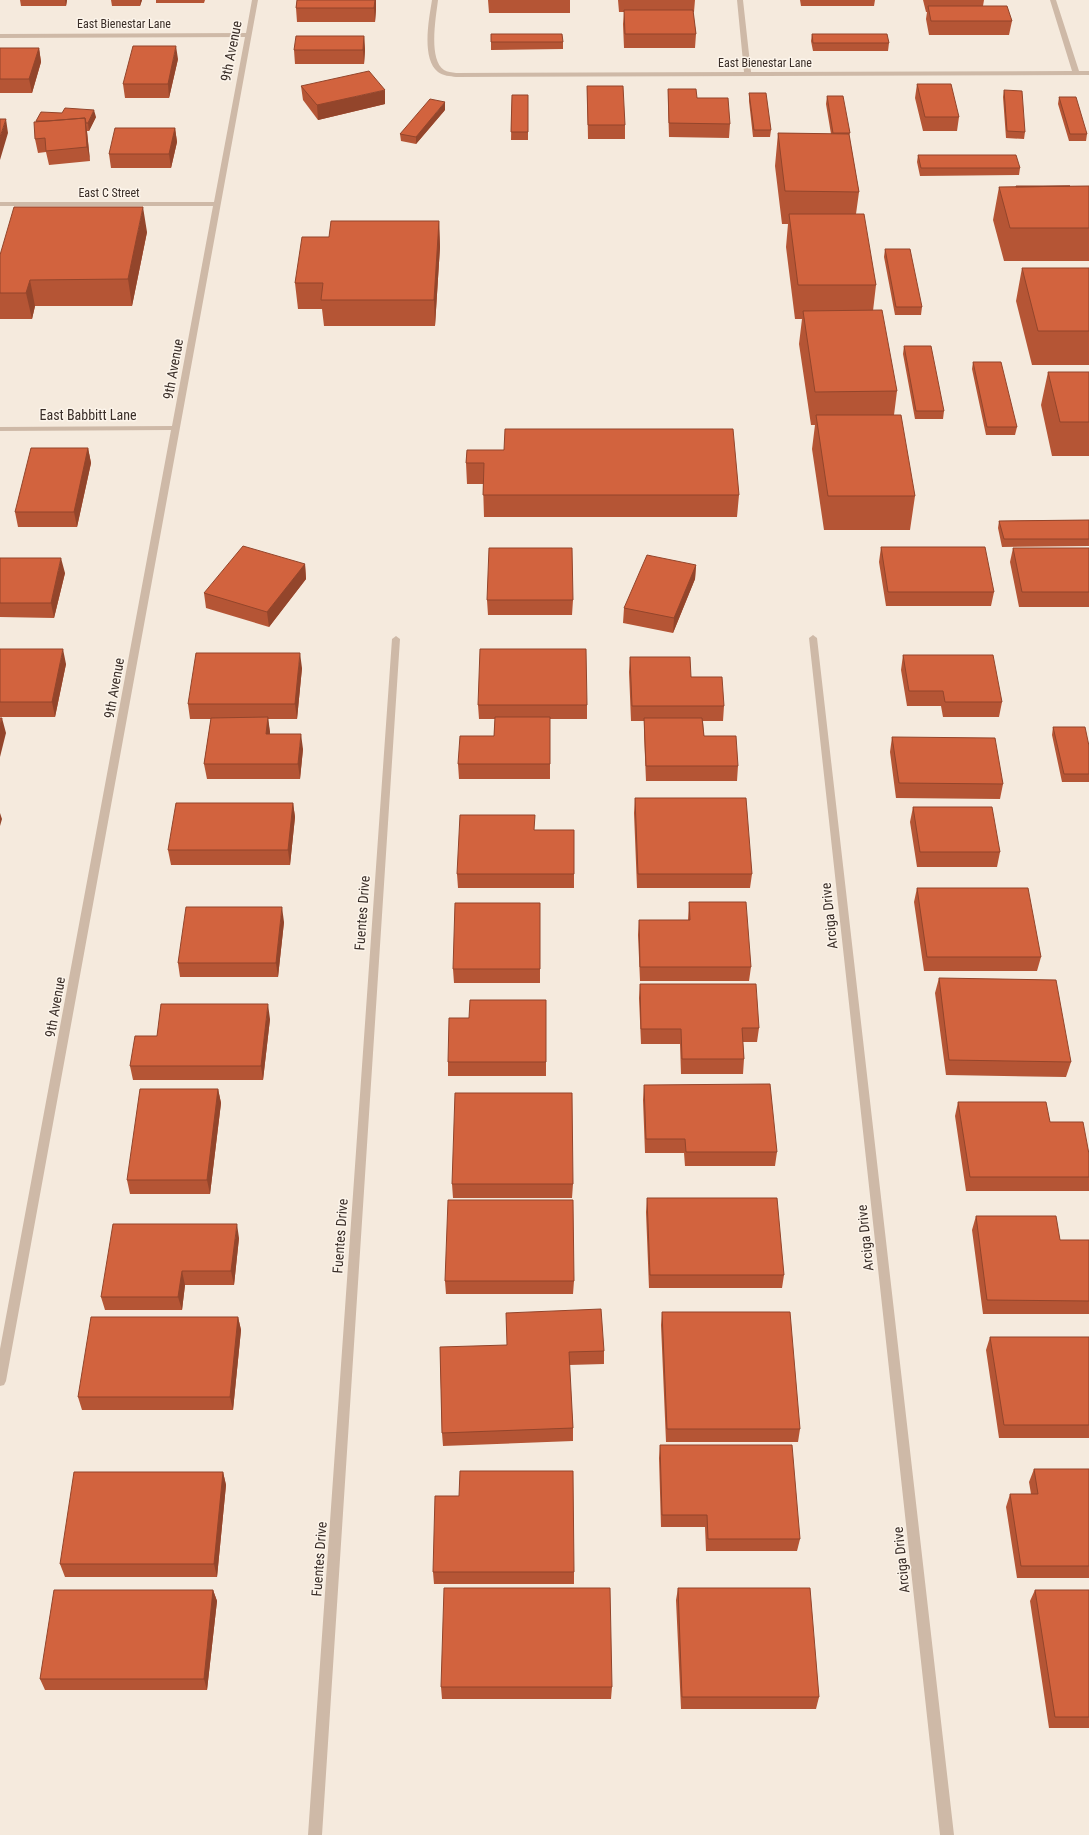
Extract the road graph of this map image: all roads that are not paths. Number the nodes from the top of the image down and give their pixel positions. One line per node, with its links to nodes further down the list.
1 (255, 0): 5 (street, 9th Avenue)
2 (434, 0): 9 (street, East Bienestar Lane)
3 (740, 0): 9 (street)
4 (1053, 0): 7 (street)
5 (248, 35): 6 (street, East Bienestar Lane); 11 (street, 9th Avenue)
6 (0, 36)
7 (1076, 73): 8 (street, East Bienestar Lane); 9 (street, East Bienestar Lane)
8 (1089, 73)
9 (748, 74)
10 (0, 204): 11 (street, East C Street)
11 (217, 204): 12 (street, 9th Avenue)
12 (176, 428): 13 (street, East Babbitt Lane); 16 (street, 9th Avenue)
13 (0, 429)
14 (813, 638): 18 (street, Arciga Drive)
15 (396, 639): 17 (street, Fuentes Drive)
16 (0, 1381)
17 (315, 1835)
18 (947, 1835)

